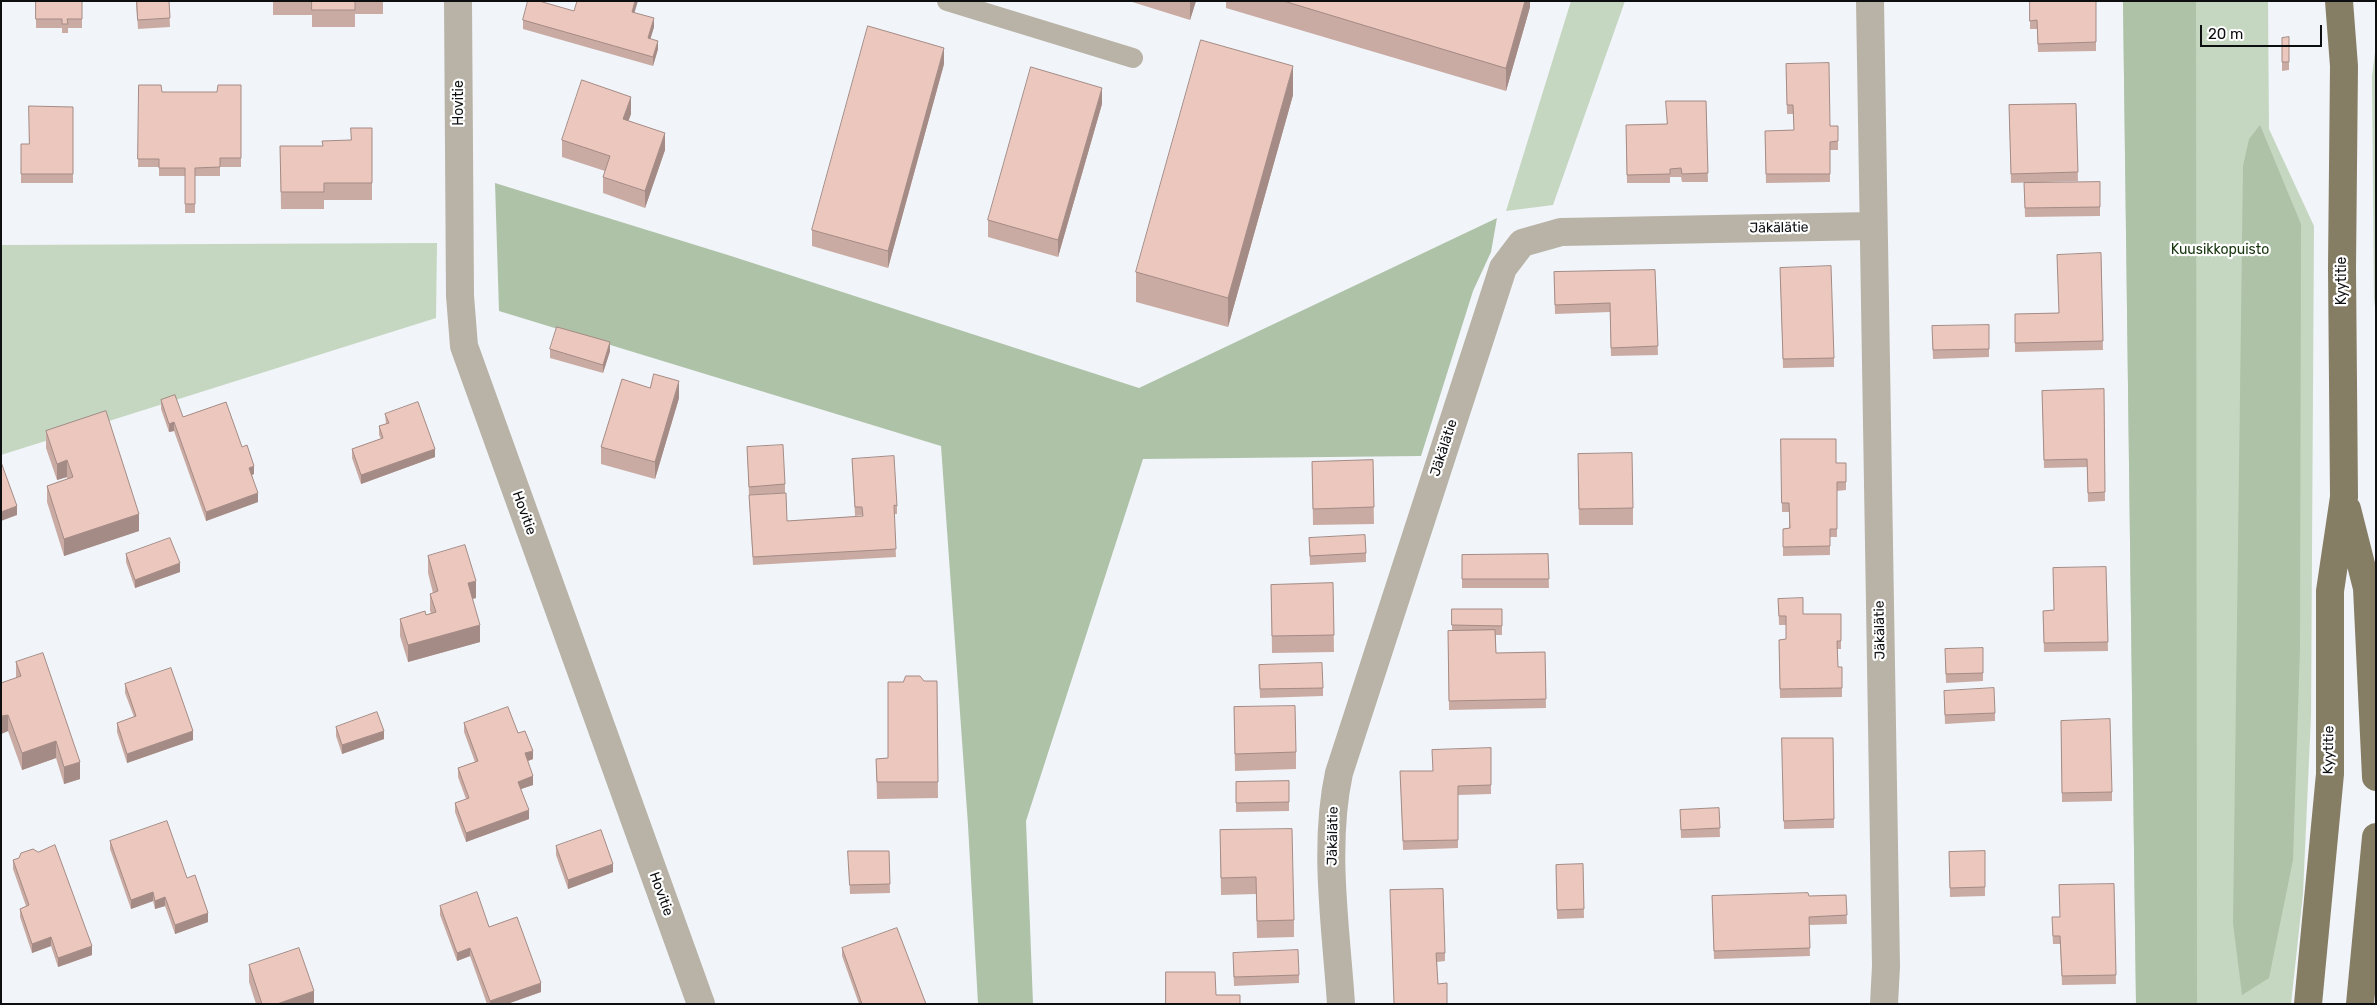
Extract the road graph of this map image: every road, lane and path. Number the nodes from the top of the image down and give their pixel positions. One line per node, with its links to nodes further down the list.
1 (458, 1): 12 (street, Hovitie)
2 (947, 1): 6 (lane)
3 (1870, 1): 8 (street, Jäkälätie)
4 (2339, 1): 7 (main road, Kyytitie)
5 (2354, 1): 7 (main road, Kyytitie)
6 (1132, 58)
7 (2344, 66): 9 (main road, Kyytitie)
8 (1872, 226): 13 (street, Jäkälätie); 14 (street, Jäkälätie)
9 (2344, 497): 10 (main road, Kyytitie); 15 (main road, Kyytitie)
10 (2376, 777)
11 (2376, 837): 16 (main road)
12 (701, 1004)
13 (1341, 1004)
14 (1884, 1004)
15 (2308, 1004)
16 (2360, 1004)

